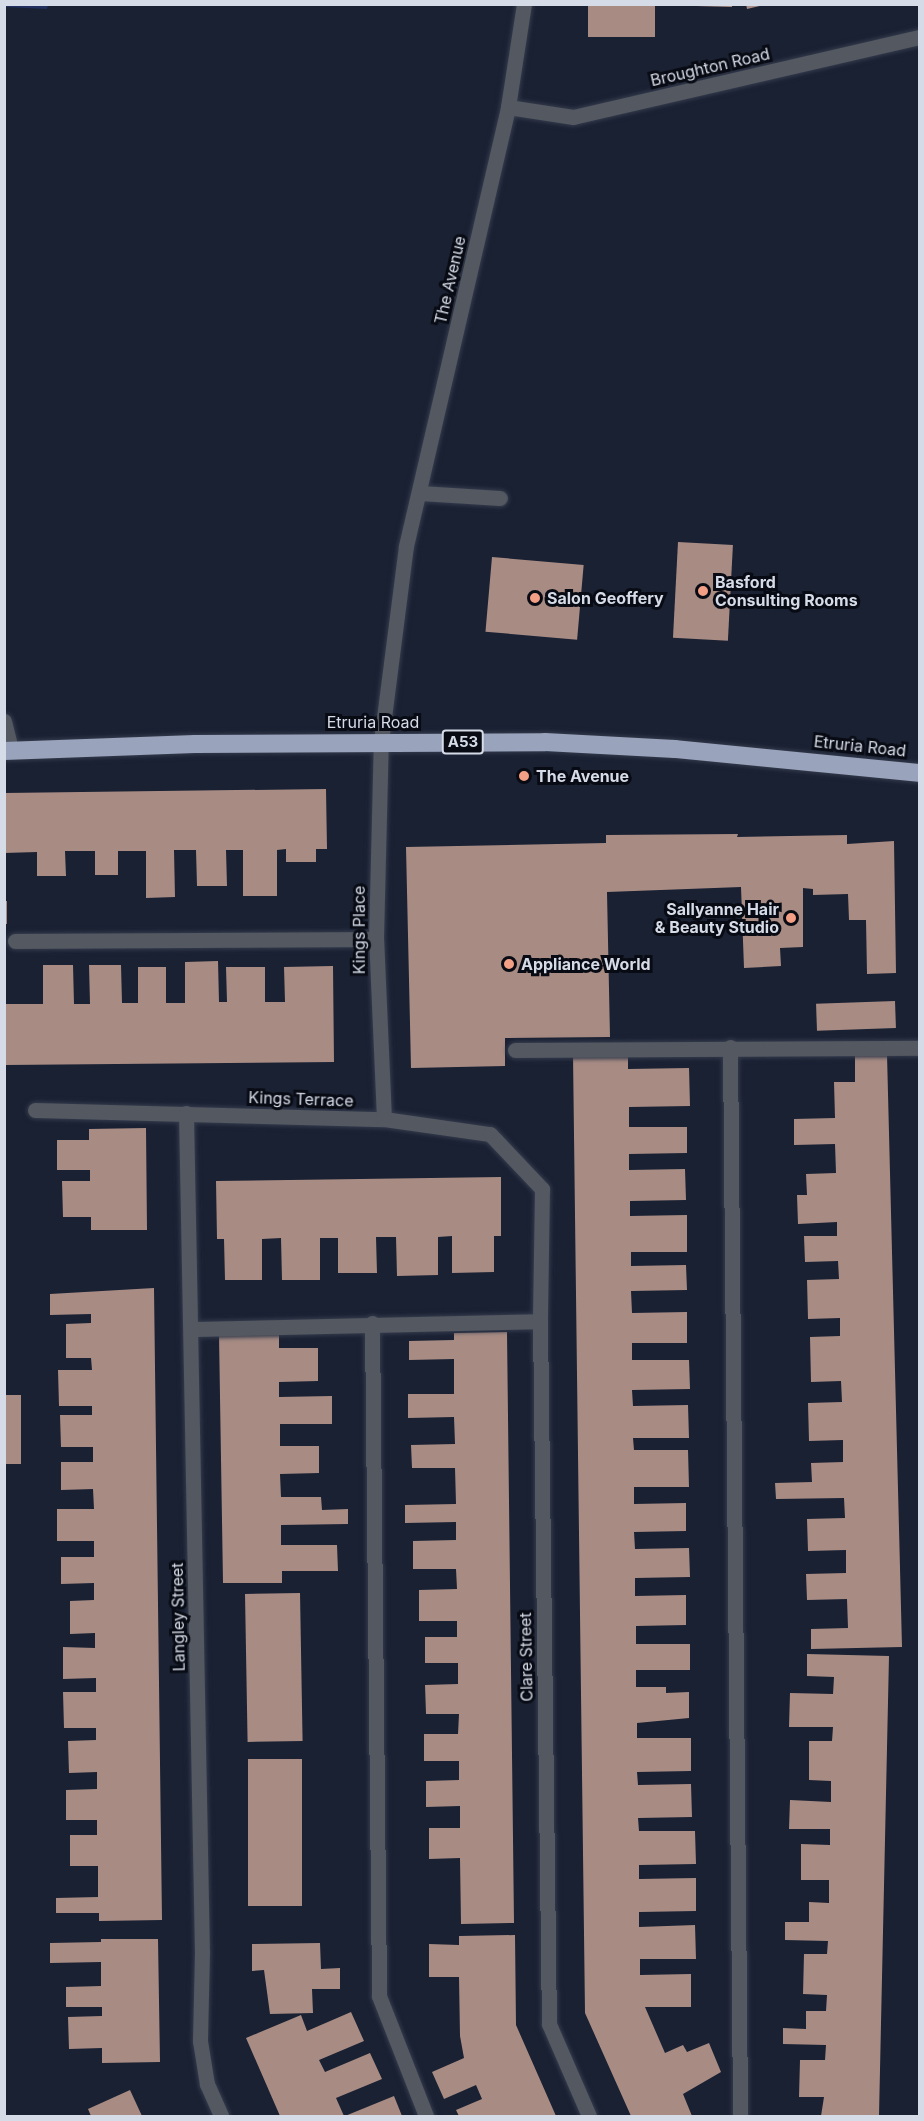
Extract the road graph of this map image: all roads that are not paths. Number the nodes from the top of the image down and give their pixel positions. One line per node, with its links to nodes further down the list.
1 (524, 4): 3 (street, The Avenue)
2 (920, 37): 3 (street, Broughton Road)
3 (508, 107): 4 (street, The Avenue)
4 (420, 493): 5 (street); 7 (street, The Avenue)
5 (500, 498)
6 (4, 721): 8 (street)
7 (381, 741): 8 (highway, Etruria Road / A53); 9 (highway, Etruria Road / A53); 10 (street, Kings Place)
8 (8, 751)
9 (920, 773)
10 (376, 939): 11 (street); 17 (street, Kings Place)
11 (15, 941)
12 (730, 1047): 13 (street); 14 (street); 25 (street)
13 (920, 1048)
14 (515, 1050)
15 (35, 1110): 16 (street, Kings Terrace)
16 (186, 1113): 17 (street, Kings Terrace); 21 (street, Langley Street)
17 (384, 1119): 18 (street, Kings Terrace)
18 (542, 1189): 19 (street, Clare Street)
19 (540, 1321): 20 (street); 24 (street, Clare Street)
20 (372, 1323): 21 (street); 23 (street)
21 (191, 1329): 22 (street, Langley Street)
22 (221, 2116)
23 (426, 2116)
24 (589, 2116)
25 (740, 2116)

